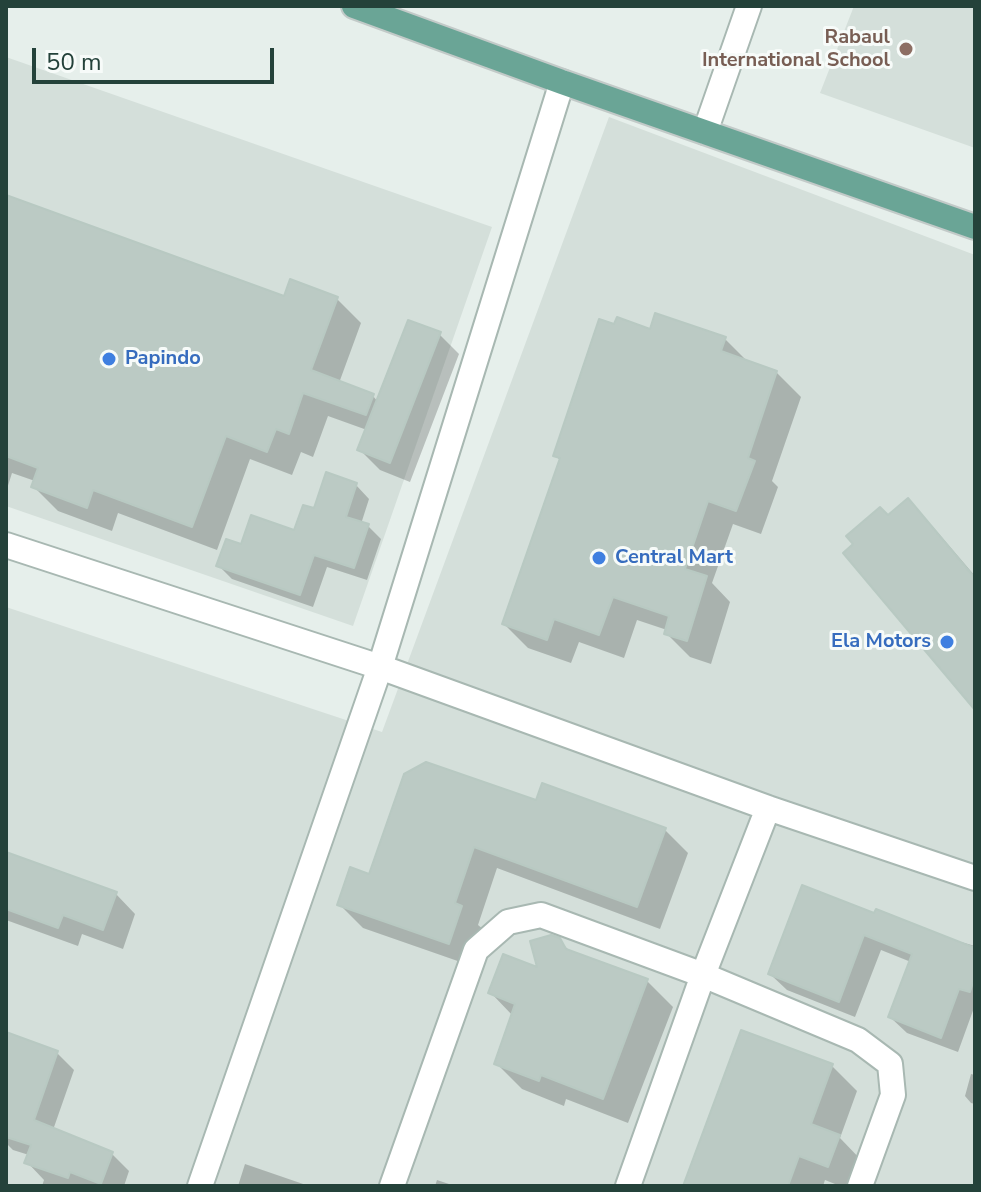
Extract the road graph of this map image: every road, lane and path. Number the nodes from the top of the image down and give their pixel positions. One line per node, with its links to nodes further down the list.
1 (354, 6): 3 (main road)
2 (749, 6): 4 (street)
3 (562, 82): 4 (main road); 7 (street)
4 (705, 132): 5 (main road)
5 (975, 227)
6 (6, 545): 7 (street)
7 (380, 667): 8 (street); 11 (street)
8 (768, 808): 9 (street); 10 (street)
9 (975, 878)
10 (703, 975): 12 (street); 13 (street); 14 (street)
11 (200, 1186)
12 (392, 1186)
13 (628, 1186)
14 (860, 1186)

